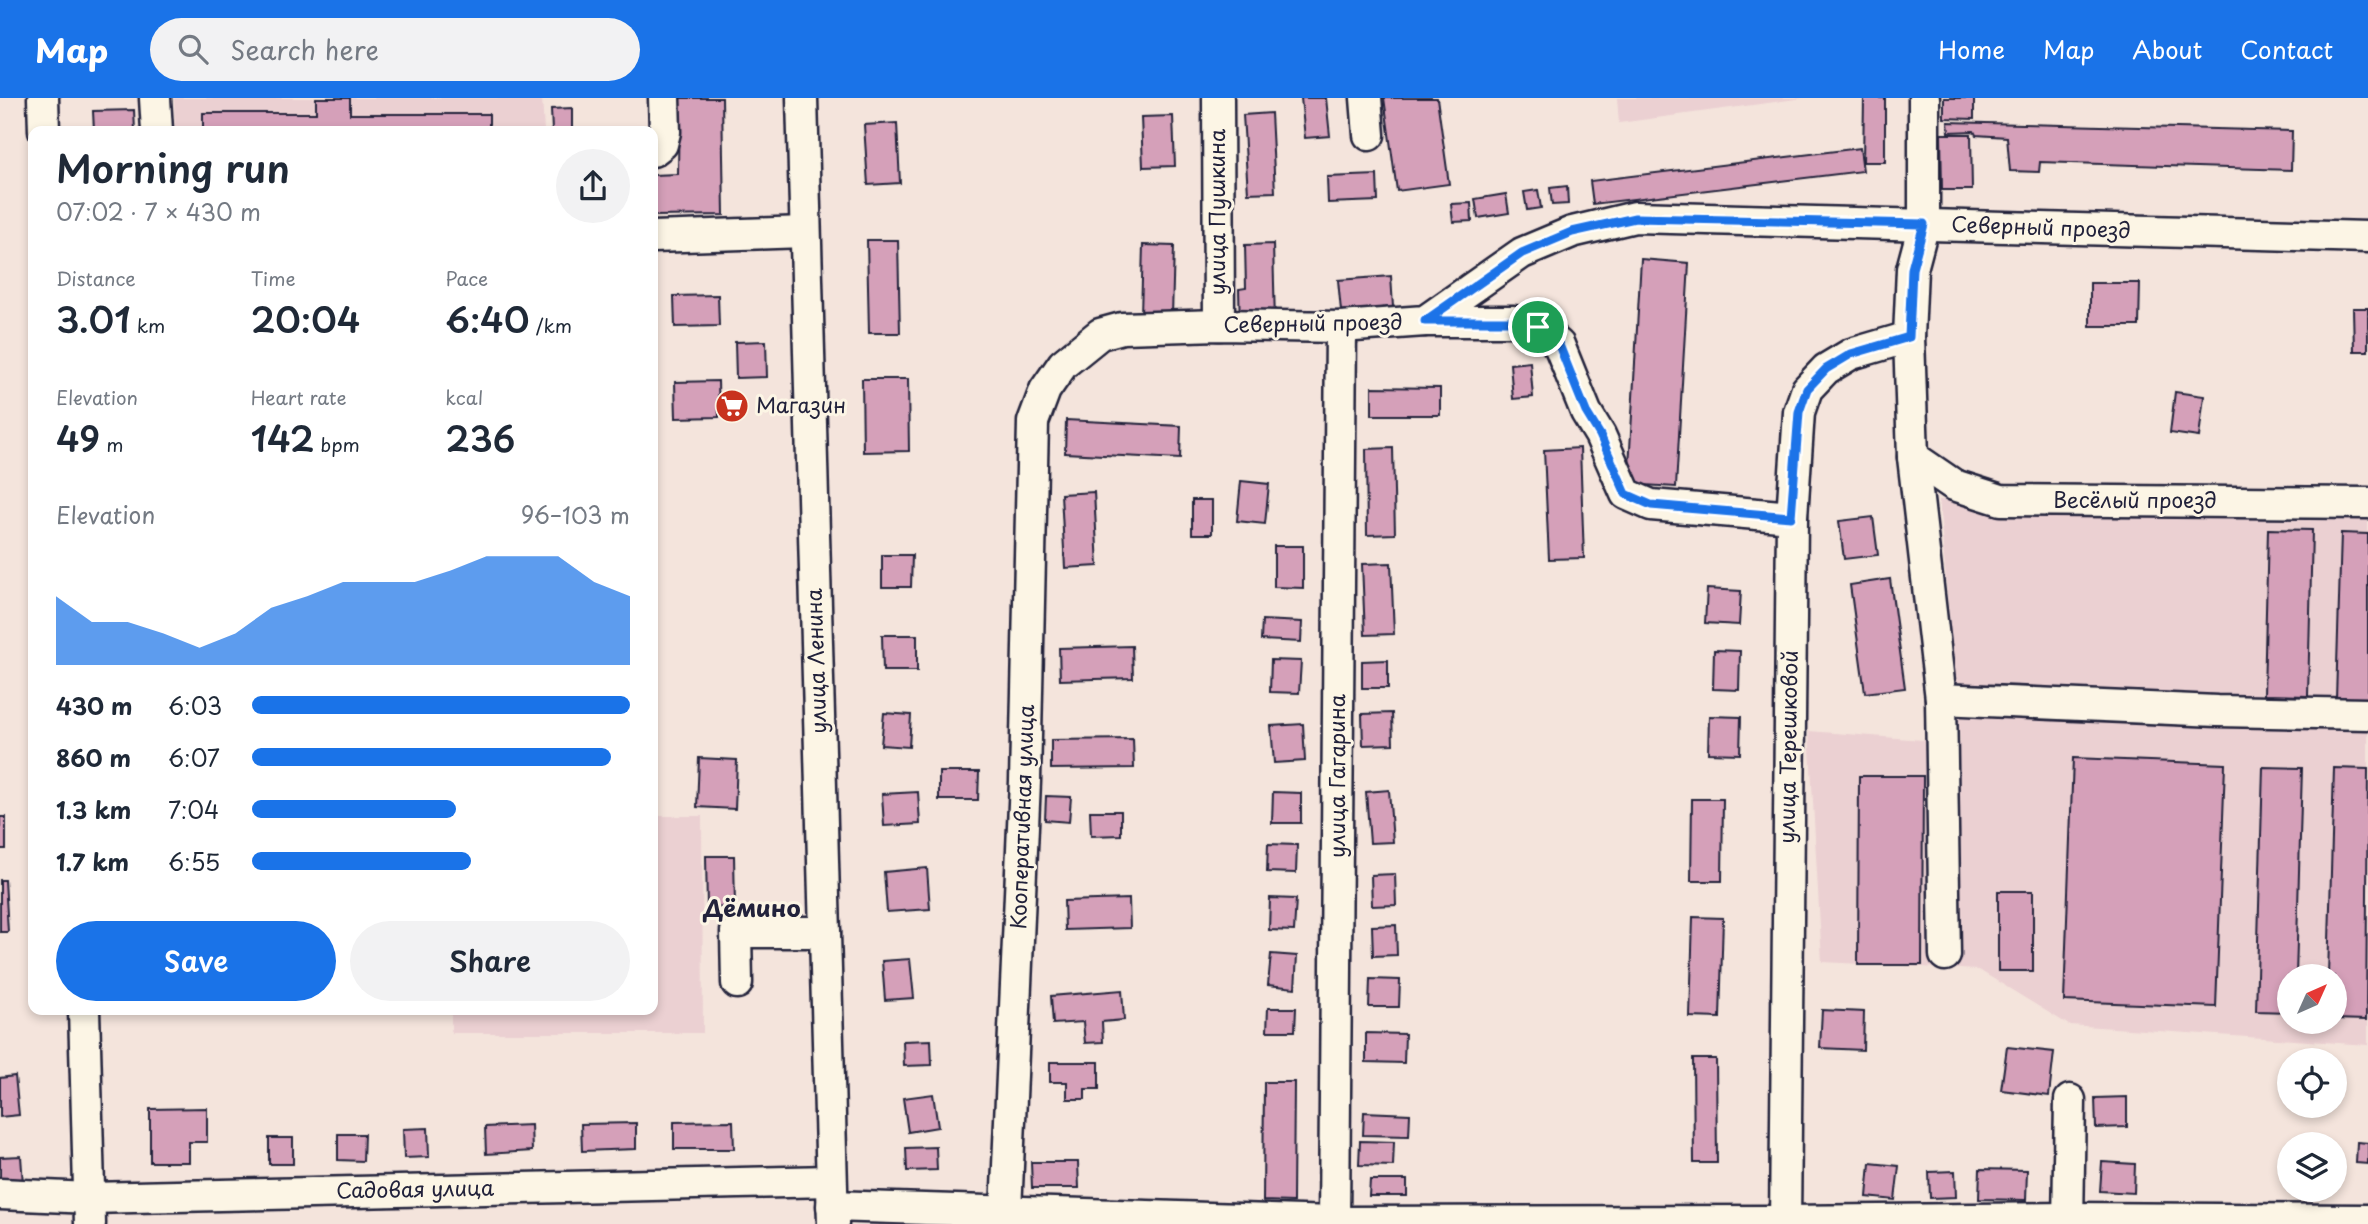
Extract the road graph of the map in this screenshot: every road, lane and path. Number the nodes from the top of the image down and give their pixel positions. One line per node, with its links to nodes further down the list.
1 (43, 98): 8 (street)
2 (155, 98): 9 (street)
3 (664, 98): 11 (street)
4 (802, 98): 13 (street, улица Ленина)
5 (1218, 98): 17 (street, улица Пушкина)
6 (1366, 98): 10 (street)
7 (1924, 98): 12 (street)
8 (44, 126)
9 (157, 126)
10 (1369, 135)
11 (658, 147)
12 (1924, 224): 15 (street, Северный проезд); 16 (street, Северный проезд); 19 (street)
13 (805, 232): 14 (street); 26 (street, улица Ленина)
14 (658, 237)
15 (2368, 237)
16 (1425, 321): 18 (street, Северный проезд); 23 (street)
17 (1219, 326): 18 (street, Северный проезд); 20 (street, Северный проезд)
18 (1341, 327): 38 (street, улица Гагарина)
19 (1909, 337): 21 (street); 23 (street, улица Терешковой)
20 (1033, 422): 34 (street, Кооперативная улица)
21 (1913, 457): 22 (street, Весёлый проезд); 24 (street)
22 (2368, 503)
23 (1791, 517): 39 (street, улица Терешковой)
24 (1941, 699): 25 (street); 27 (street)
25 (2368, 714)
26 (825, 932): 28 (street); 32 (street, улица Ленина)
27 (1945, 955)
28 (737, 983)
29 (84, 1015): 33 (street)
30 (2070, 1100): 36 (street)
31 (0, 1194): 33 (street, Садовая улица)
32 (832, 1203): 33 (street, Садовая улица); 34 (street, Садовая улица)
33 (90, 1211)
34 (1006, 1211): 38 (street, Садовая улица)
35 (2368, 1220): 37 (street, Садовая улица)
36 (2068, 1221): 37 (street, Садовая улица); 39 (street, Садовая улица)
37 (2269, 1222)
38 (1334, 1223): 39 (street, Садовая улица)
39 (1785, 1223)

